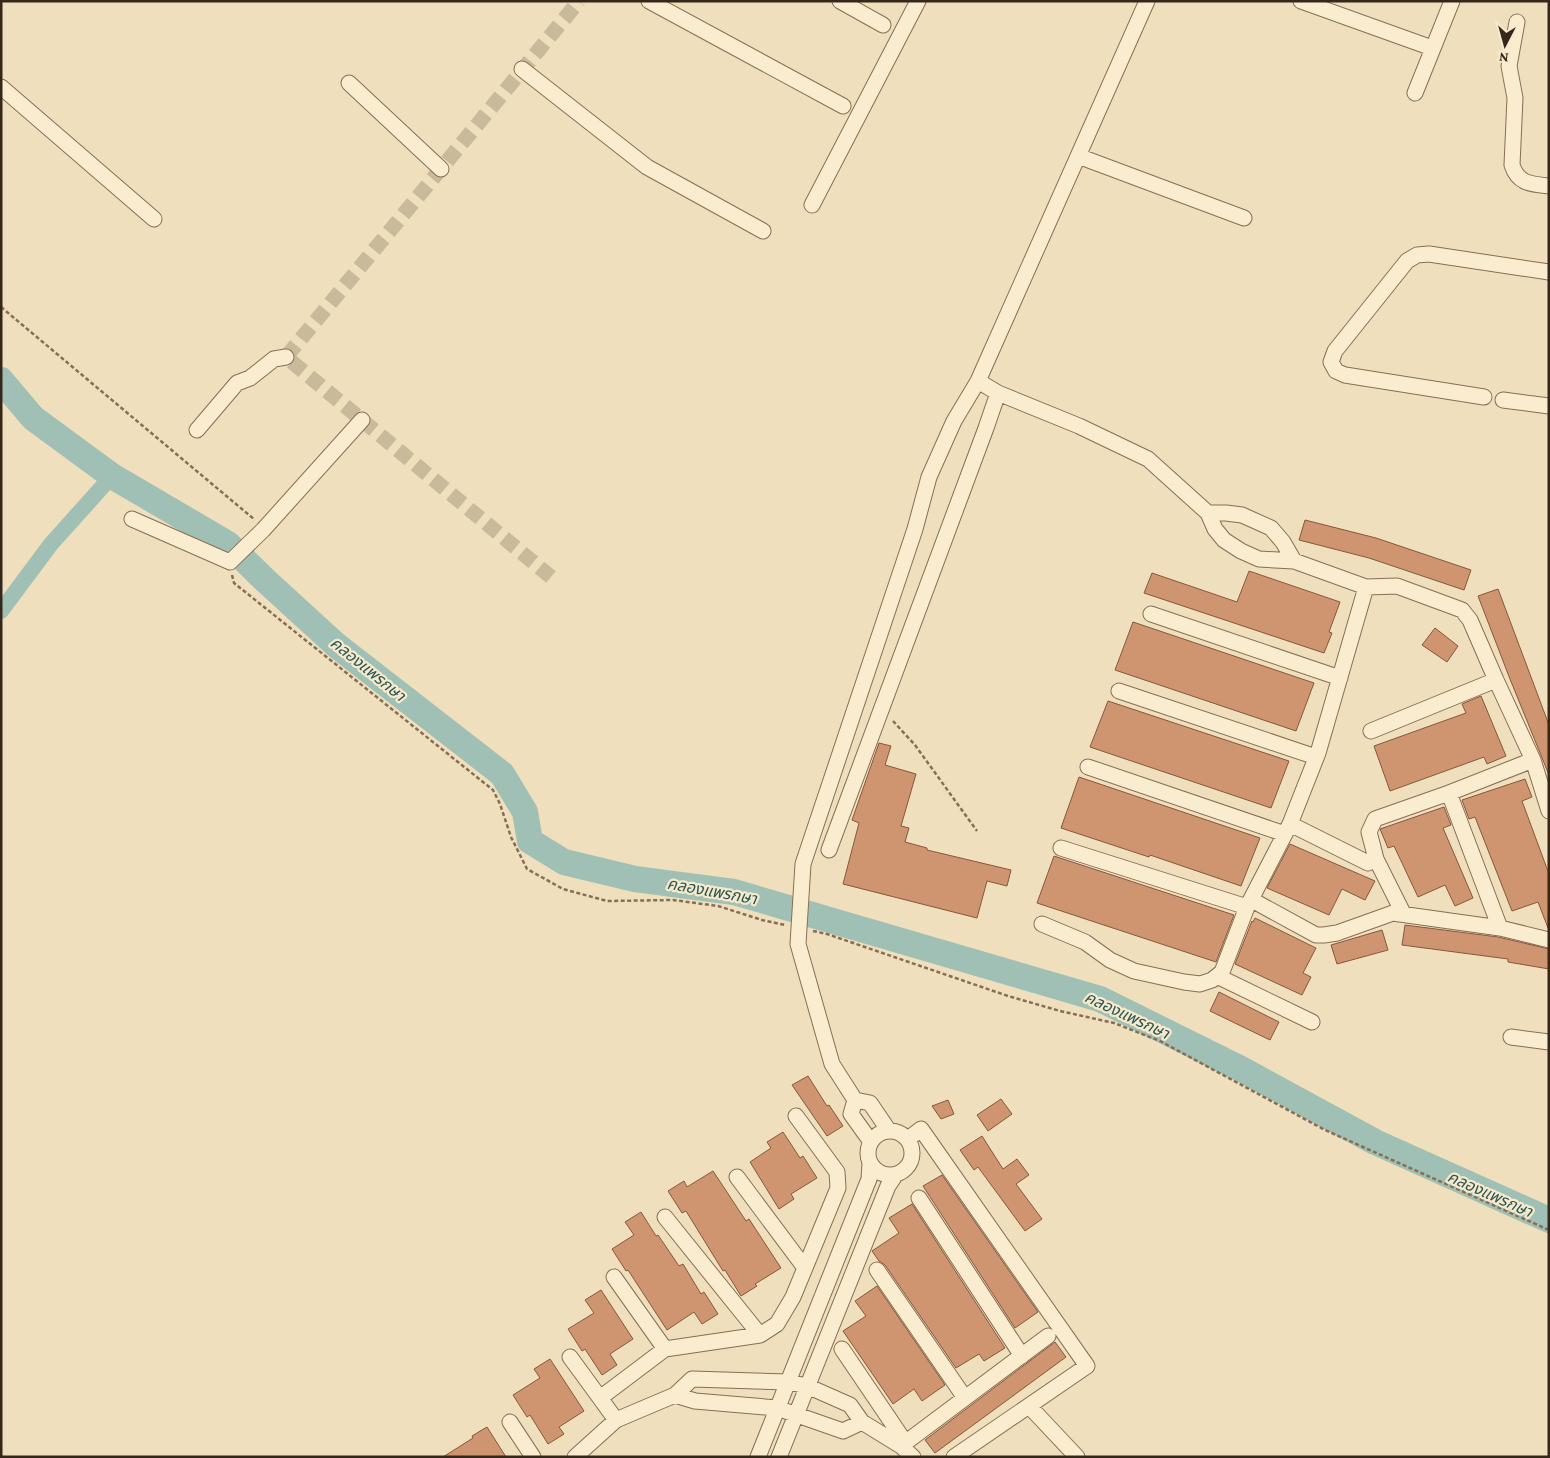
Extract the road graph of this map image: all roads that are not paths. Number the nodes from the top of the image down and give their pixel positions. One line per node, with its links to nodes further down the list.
1 (650, 1): 14 (street)
2 (840, 1): 8 (street)
3 (918, 1): 18 (street)
4 (1147, 1): 15 (street)
5 (1452, 1): 9 (street)
6 (1304, 2): 9 (street)
7 (1517, 22): 17 (street)
8 (883, 25)
9 (1432, 48): 13 (street)
10 (522, 69): 21 (street)
11 (349, 83): 16 (street)
12 (1, 87): 20 (street)
13 (1415, 93)
14 (843, 106)
15 (1078, 156): 19 (street); 24 (street)
16 (441, 169)
17 (1549, 186)
18 (812, 205)
19 (1244, 218)
20 (154, 219)
21 (763, 231)
22 (1549, 272): 26 (street)
23 (286, 358): 30 (street)
24 (978, 381): 25 (street); 58 (street)
25 (998, 392): 31 (street); 47 (street)
26 (1484, 397)
27 (1503, 400): 28 (street)
28 (1549, 406)
29 (362, 420): 32 (street)
30 (197, 430)
31 (1208, 513): 33 (street); 33 (street)
32 (132, 520)
33 (1294, 561): 34 (street)
34 (1366, 587): 36 (street); 37 (street)
35 (1151, 614): 36 (street)
36 (1340, 678): 40 (street)
37 (1496, 680): 39 (street); 41 (street)
38 (1119, 691): 40 (street)
39 (1372, 731)
40 (1316, 758): 45 (street)
41 (1532, 760): 43 (street); 44 (street)
42 (1088, 767): 45 (street)
43 (1448, 793): 48 (street); 52 (street)
44 (1549, 811)
45 (1288, 829): 48 (street); 49 (street)
46 (1061, 848): 49 (street)
47 (829, 850)
48 (1376, 859): 50 (street)
49 (1250, 903): 50 (street); 54 (street)
50 (1403, 914): 52 (street)
51 (1042, 924): 54 (street)
52 (1500, 928): 53 (street)
53 (1549, 940)
54 (1217, 976): 55 (street)
55 (1312, 1022)
56 (1511, 1037): 57 (street)
57 (1549, 1042)
58 (855, 1100): 60 (street); 62 (street)
59 (796, 1116): 68 (street)
60 (889, 1131): 61 (street); 62 (street)
61 (908, 1139): 64 (street); 82 (street)
62 (870, 1142): 63 (street)
63 (870, 1163): 64 (street); 77 (street)
64 (896, 1174): 78 (street)
65 (737, 1178): 68 (street)
66 (919, 1198): 75 (street)
67 (665, 1217): 71 (street)
68 (804, 1268): 71 (street)
69 (878, 1270): 81 (street)
70 (614, 1277): 73 (street)
71 (760, 1335): 73 (street)
72 (1048, 1336): 75 (street)
73 (665, 1349): 80 (street)
74 (842, 1349): 88 (street)
75 (1022, 1356): 81 (street)
76 (570, 1357): 80 (street)
77 (788, 1382): 78 (street); 79 (street); 83 (street)
78 (807, 1386): 84 (street); 87 (street)
79 (675, 1395): 83 (street); 85 (street)
80 (600, 1398): 85 (street)
81 (966, 1398): 88 (street)
82 (1028, 1406): 94 (street); 95 (street)
83 (778, 1408): 84 (street); 91 (street)
84 (796, 1415): 87 (street); 92 (street)
85 (616, 1420): 90 (street)
86 (510, 1422): 89 (street)
87 (862, 1422): 88 (street)
88 (903, 1444): 93 (street)
89 (533, 1457)
90 (575, 1457)
91 (758, 1457)
92 (779, 1457)
93 (913, 1457)
94 (954, 1457)
95 (1077, 1457)

